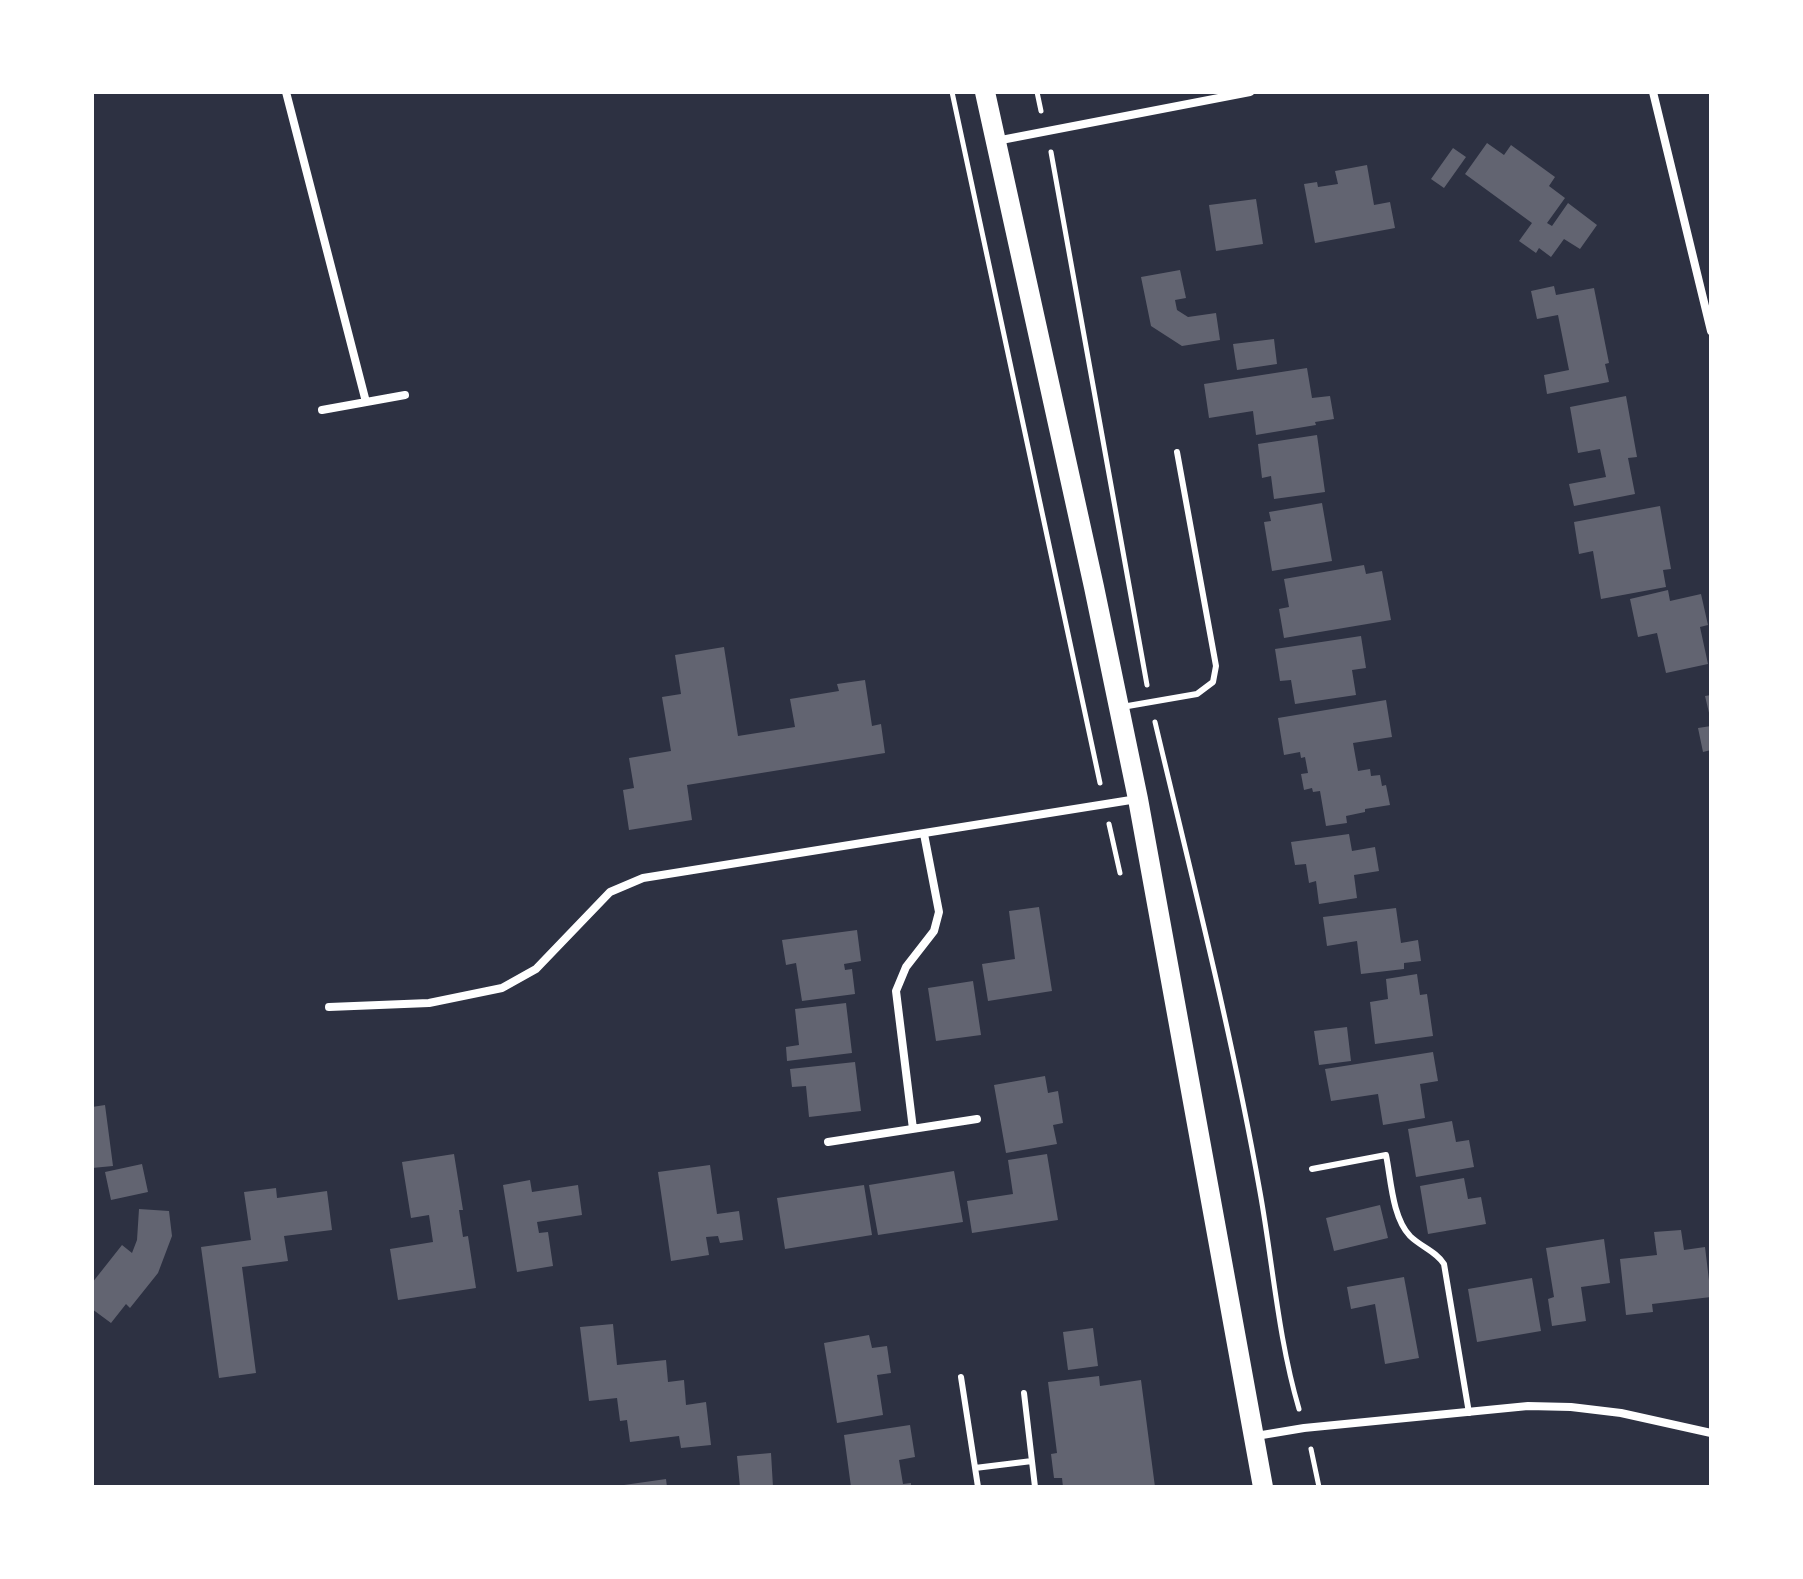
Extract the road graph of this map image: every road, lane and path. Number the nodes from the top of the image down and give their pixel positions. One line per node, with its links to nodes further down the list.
1 (286, 92): 10 (street)
2 (985, 92): 7 (main road)
3 (1037, 92): 6 (path)
4 (1250, 92): 6 (street)
5 (1653, 92): 8 (street)
6 (1046, 132): 7 (street); 13 (path)
7 (995, 141): 14 (main road)
8 (1711, 331)
9 (405, 395): 10 (street)
10 (366, 402): 11 (street)
11 (322, 410)
12 (1177, 452): 13 (lane)
13 (1150, 703): 14 (lane); 25 (path)
14 (1119, 707): 15 (main road)
15 (1138, 799): 16 (street); 27 (main road)
16 (924, 834): 17 (street); 19 (street)
17 (329, 1007)
18 (977, 1119): 19 (street)
19 (913, 1129): 20 (street)
20 (828, 1142)
21 (1312, 1169): 24 (lane)
22 (961, 1377): 29 (lane)
23 (1024, 1393): 28 (lane)
24 (1469, 1413): 25 (street); 26 (street)
25 (1304, 1428): 27 (street); 33 (path)
26 (1711, 1433)
27 (1256, 1436): 32 (main road)
28 (1032, 1461): 29 (lane); 31 (lane)
29 (975, 1468): 30 (lane)
30 (978, 1487)
31 (1035, 1487)
32 (1263, 1487)
33 (1319, 1487)

